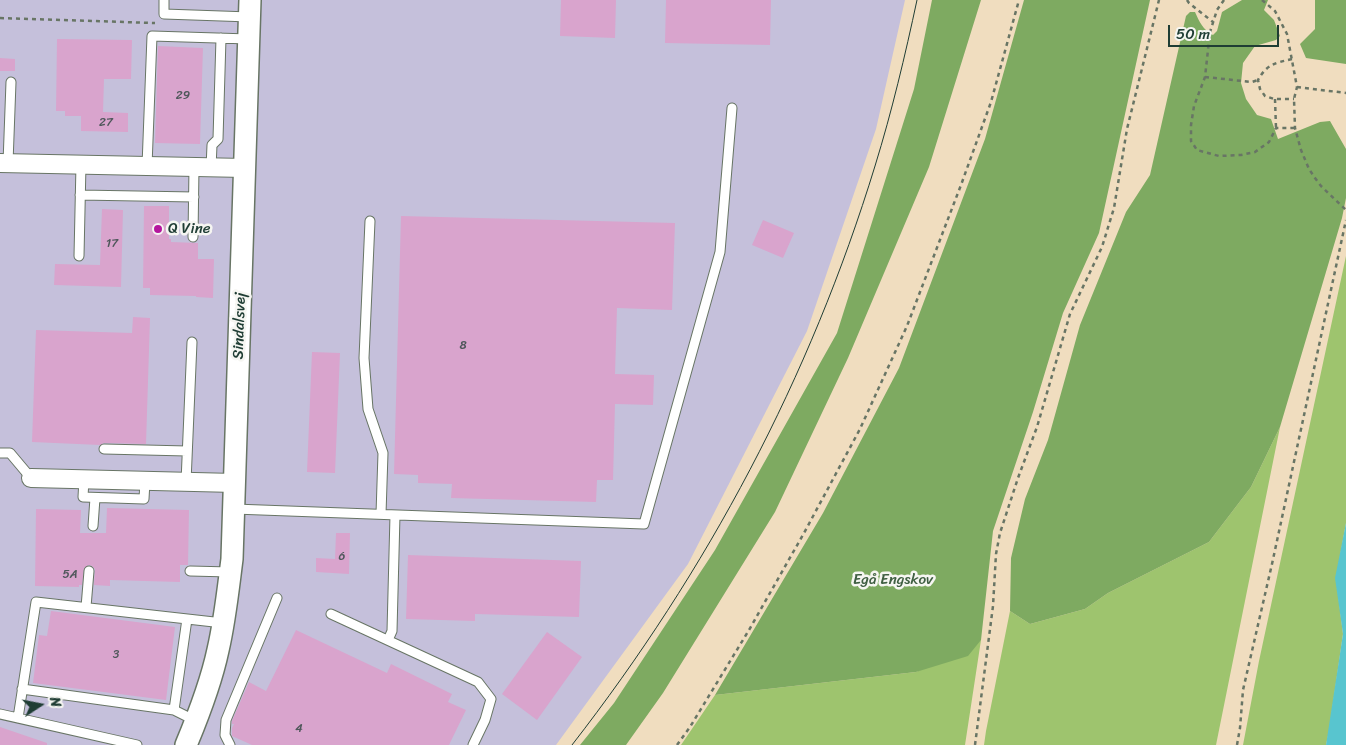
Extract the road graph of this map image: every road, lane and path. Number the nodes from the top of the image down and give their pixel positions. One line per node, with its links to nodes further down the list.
1 (164, 0): 7 (lane)
2 (1019, 0): 68 (path)
3 (1159, 0): 69 (path)
4 (1187, 0): 9 (path)
5 (1224, 0): 9 (path)
6 (1262, 0): 13 (path)
7 (250, 8): 12 (street, Sindalsvej)
8 (0, 18): 10 (path)
9 (1214, 22): 14 (path)
10 (160, 23)
11 (221, 38): 12 (lane); 26 (lane); 27 (lane)
12 (249, 39): 28 (street, Sindalsvej)
13 (1292, 59): 15 (path); 17 (path)
14 (1206, 77): 15 (path); 22 (path)
15 (1258, 80): 19 (path)
16 (11, 82): 24 (lane)
17 (1297, 87): 18 (path); 20 (path)
18 (1346, 93)
19 (1274, 99): 20 (path); 22 (path)
20 (1294, 99): 23 (path)
21 (732, 108): 48 (lane)
22 (1276, 128): 23 (path)
23 (1295, 128): 31 (path)
24 (4, 163): 25 (street)
25 (81, 164): 26 (street); 29 (lane)
26 (147, 166): 27 (street)
27 (202, 167): 28 (street); 30 (lane)
28 (245, 168): 44 (street, Sindalsvej)
29 (80, 195): 30 (lane); 35 (lane)
30 (194, 197): 34 (lane)
31 (1346, 210)
32 (1346, 220): 70 (path)
33 (370, 221): 47 (lane)
34 (194, 237)
35 (78, 256)
36 (192, 342): 38 (lane)
37 (104, 449): 38 (lane)
38 (187, 451): 43 (lane)
39 (0, 453): 40 (lane)
40 (31, 478): 41 (street)
41 (84, 479): 42 (street); 45 (lane)
42 (145, 481): 43 (street); 45 (lane)
43 (186, 482): 44 (street)
44 (235, 484): 46 (street, Sindalsvej)
45 (95, 498): 49 (lane)
46 (234, 509): 47 (lane); 52 (street, Sindalsvej)
47 (381, 514): 48 (lane)
48 (395, 515): 58 (lane)
49 (93, 526)
50 (89, 571): 54 (lane)
51 (190, 572): 52 (lane)
52 (230, 572): 57 (street, Sindalsvej)
53 (277, 598): 66 (lane)
54 (86, 607): 56 (lane); 59 (lane)
55 (331, 614): 58 (lane)
56 (187, 619): 57 (lane); 60 (lane)
57 (224, 623): 63 (street, Sindalsvej)
58 (388, 640): 67 (lane)
59 (22, 689): 60 (lane); 62 (lane)
60 (174, 710): 63 (lane)
61 (0, 714): 62 (lane)
62 (18, 718): 64 (lane)
63 (196, 721): 65 (street, Sindalsvej)
64 (131, 744)
65 (186, 745)
66 (230, 745)
67 (473, 745)
68 (677, 745)
69 (975, 745)
70 (1237, 745)

